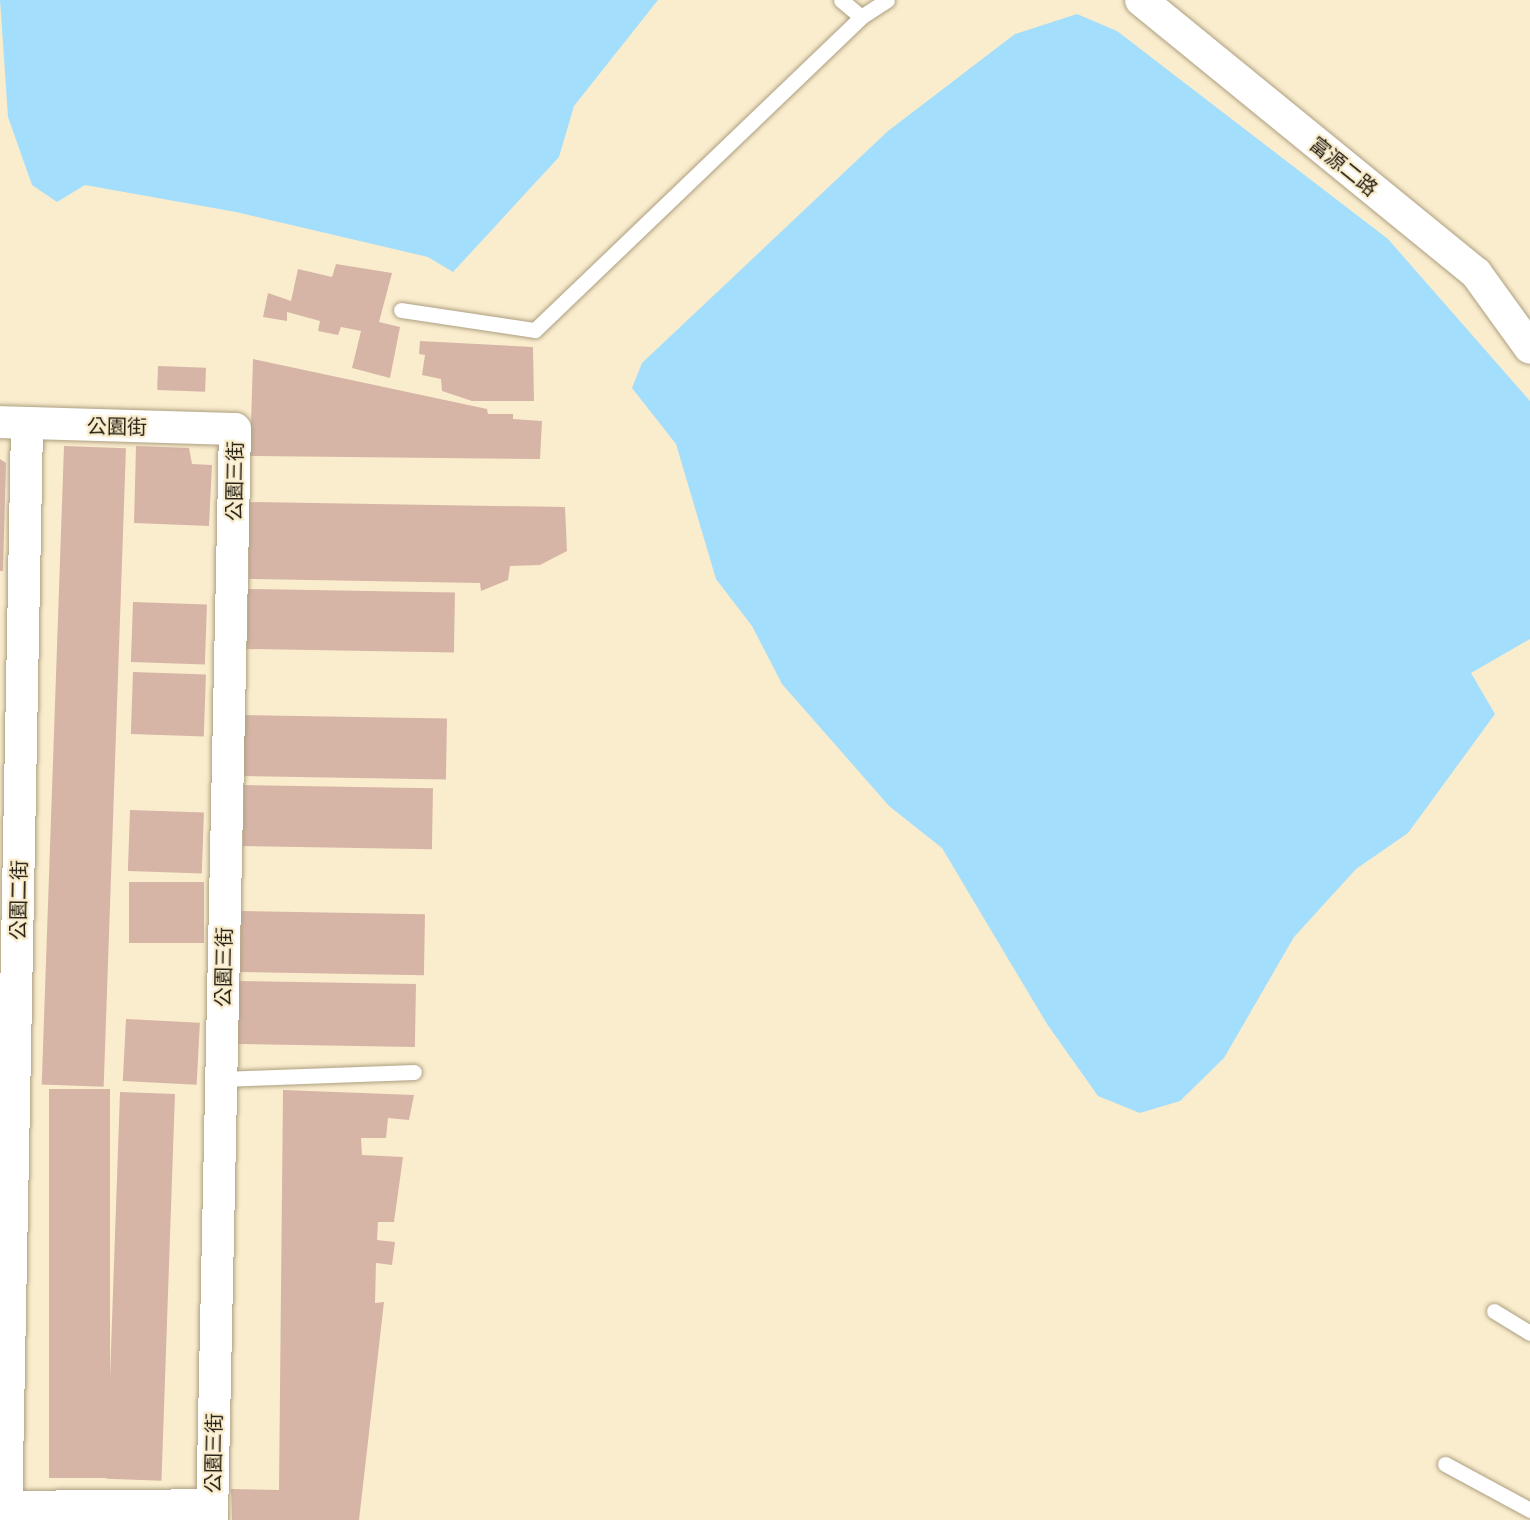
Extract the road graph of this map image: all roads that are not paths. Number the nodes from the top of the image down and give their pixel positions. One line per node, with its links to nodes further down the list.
1 (841, 0): 4 (lane)
2 (887, 0): 4 (lane)
3 (1142, 0): 6 (street, 富源二路)
4 (861, 17): 5 (lane)
5 (401, 310)
6 (1530, 348)
7 (14, 423): 8 (street, 公園街); 15 (street, 公園二街)
8 (235, 429): 10 (street, 公園三街)
9 (414, 1072): 10 (lane)
10 (221, 1079): 16 (street, 公園三街)
11 (1494, 1311): 12 (lane)
12 (1530, 1333)
13 (1445, 1464): 14 (lane)
14 (1530, 1510)
15 (4, 1512): 16 (street)
16 (212, 1512)

